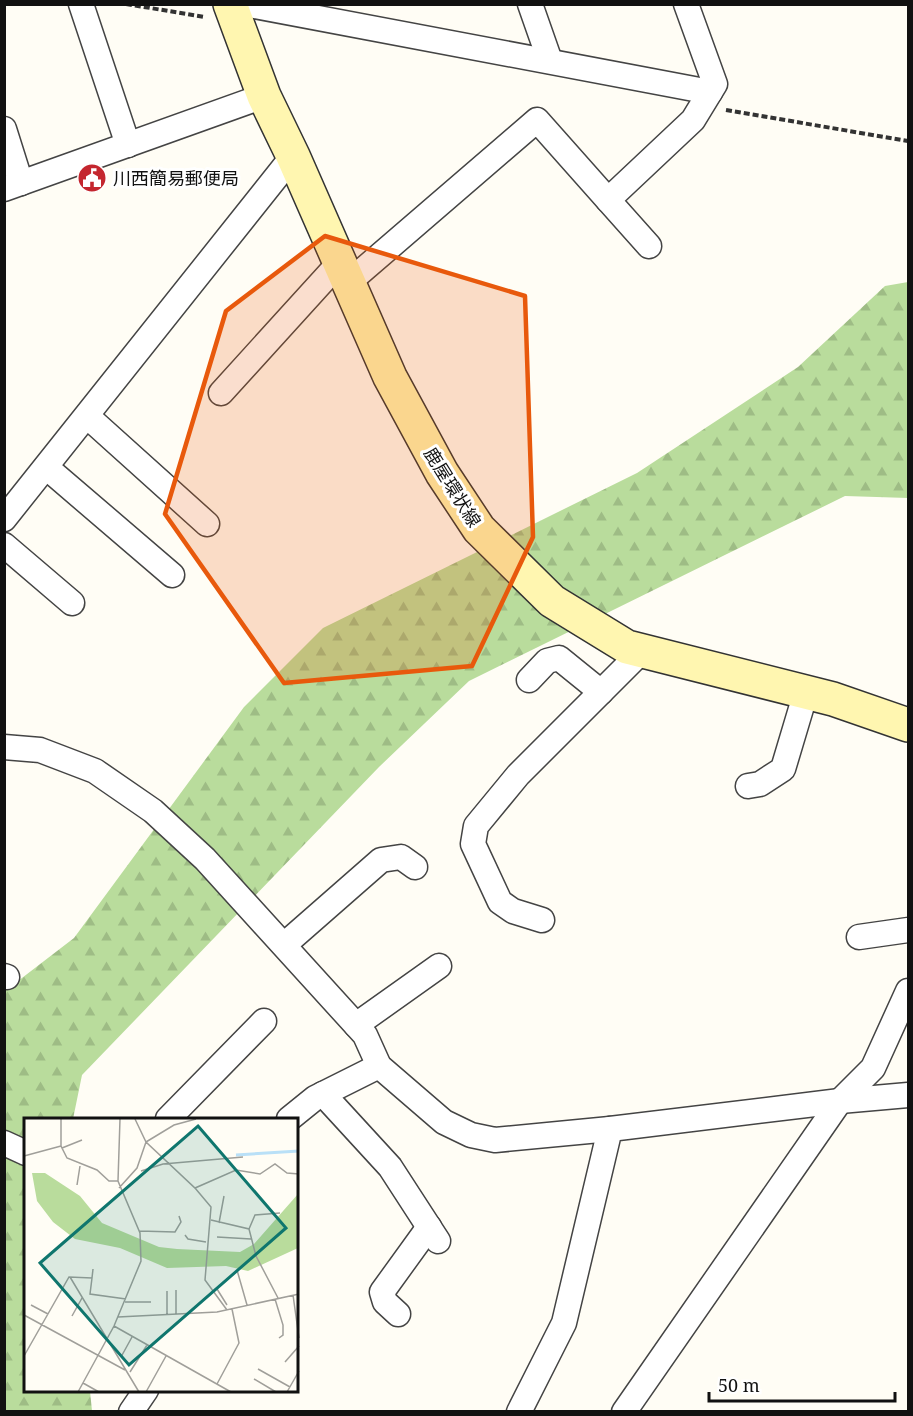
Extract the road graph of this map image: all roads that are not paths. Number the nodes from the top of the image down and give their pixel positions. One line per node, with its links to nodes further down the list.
1 (81, 4): 9 (street)
2 (530, 4): 5 (street)
3 (686, 4): 6 (street)
4 (237, 10): 5 (street); 7 (main road, 鹿屋環状線)
5 (550, 62): 6 (street)
6 (710, 92): 12 (street)
7 (264, 96): 9 (street); 10 (main road, 鹿屋環状線)
8 (4, 129): 11 (street)
9 (128, 145): 11 (street)
10 (293, 156): 14 (main road, 鹿屋環状線); 16 (street)
11 (13, 186)
12 (608, 200): 13 (street); 14 (street)
13 (649, 246)
14 (344, 272): 15 (street); 23 (main road, 鹿屋環状線)
15 (221, 393)
16 (87, 416): 17 (street); 19 (street)
17 (46, 467): 18 (street); 21 (street)
18 (4, 519)
19 (207, 524)
20 (4, 545): 22 (street)
21 (172, 575)
22 (72, 603)
23 (642, 651): 25 (street); 26 (main road, 鹿屋環状線)
24 (529, 680): 25 (street)
25 (601, 692): 31 (street)
26 (806, 692): 27 (main road, 鹿屋環状線); 29 (street)
27 (909, 725)
28 (4, 747): 34 (street)
29 (748, 786)
30 (415, 867): 34 (street)
31 (542, 920)
32 (909, 930): 33 (street)
33 (859, 937)
34 (284, 945): 38 (street)
35 (439, 966): 38 (street)
36 (909, 991): 42 (street)
37 (264, 1021): 43 (street)
38 (356, 1024): 39 (street)
39 (379, 1066): 40 (street); 45 (street)
40 (324, 1094): 44 (street); 48 (street)
41 (909, 1095): 42 (street)
42 (840, 1101): 45 (street); 52 (street)
43 (169, 1118)
44 (290, 1118)
45 (610, 1129): 51 (street)
46 (4, 1143): 47 (street)
47 (24, 1152)
48 (398, 1314)
49 (145, 1392): 50 (street)
50 (131, 1412)
51 (519, 1412)
52 (624, 1412)

